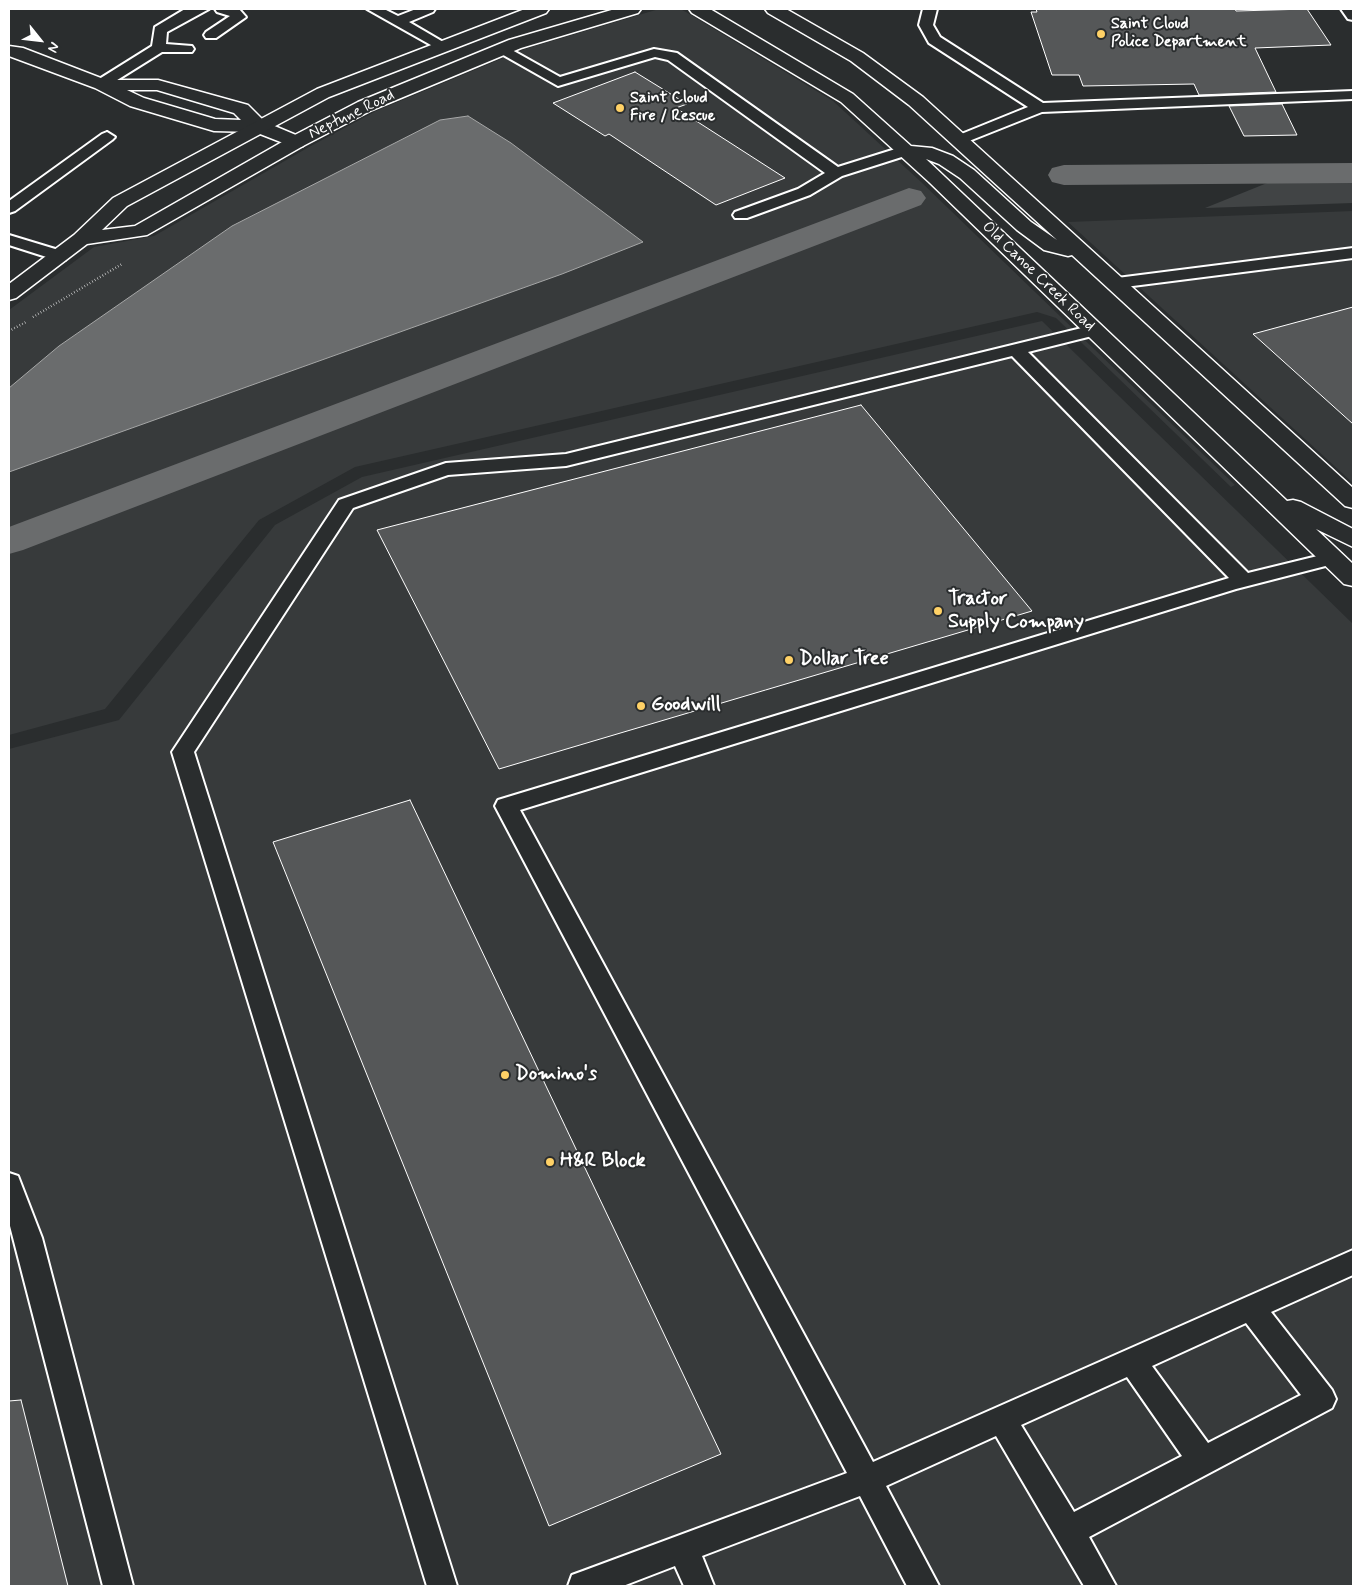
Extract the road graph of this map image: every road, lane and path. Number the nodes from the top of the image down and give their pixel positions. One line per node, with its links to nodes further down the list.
1 (202, 9): 15 (lane)
2 (222, 9): 13 (lane)
3 (374, 9): 12 (lane)
4 (428, 9): 12 (lane)
5 (540, 9): 14 (main road, Neptune Road)
6 (632, 9): 16 (main road, Neptune Road)
7 (698, 9): 26 (main road, Old Canoe Creek Road)
8 (774, 9): 25 (main road)
9 (930, 9): 21 (lane)
10 (1348, 9): 11 (lane)
11 (1353, 16)
12 (398, 21): 14 (lane)
13 (211, 35)
14 (443, 46): 22 (main road, Neptune Road)
15 (159, 48): 17 (lane); 19 (lane)
16 (503, 49): 24 (main road, Neptune Road); 27 (lane)
17 (187, 50)
18 (9, 51): 19 (main road)
19 (101, 84): 22 (main road)
20 (1353, 95): 21 (lane)
21 (1040, 108): 25 (lane)
22 (258, 126): 24 (main road); 30 (main road, Neptune Road)
23 (107, 137): 28 (lane)
24 (296, 142): 30 (main road, Neptune Road)
25 (966, 146): 33 (main road)
26 (911, 156): 27 (lane); 33 (main road); 38 (main road, Old Canoe Creek Road)
27 (836, 174): 29 (lane)
28 (9, 208)
29 (741, 215)
30 (82, 239): 34 (main road, Neptune Road)
31 (9, 240): 34 (lane)
32 (1353, 252): 36 (lane)
33 (1084, 254): 36 (main road)
34 (58, 256): 37 (main road, Neptune Road)
35 (122, 264): 39 (path)
36 (1117, 284): 42 (main road)
37 (9, 294)
38 (1094, 330): 40 (lane); 41 (main road, Old Canoe Creek Road)
39 (9, 331)
40 (1016, 350): 46 (lane); 57 (lane)
41 (1261, 489): 43 (main road); 44 (main road, Old Canoe Creek Road)
42 (1353, 501)
43 (1353, 539)
44 (1343, 562): 45 (main road, Old Canoe Creek Road); 46 (lane)
45 (1353, 578)
46 (1243, 580): 53 (lane)
47 (9, 1184): 56 (lane)
48 (1353, 1262): 49 (lane)
49 (1251, 1308): 50 (lane); 52 (lane)
50 (1132, 1361): 51 (lane); 52 (lane)
51 (1002, 1419): 53 (lane); 54 (lane)
52 (1203, 1461): 54 (lane)
53 (866, 1480): 55 (lane); 60 (lane)
54 (1069, 1531): 61 (lane)
55 (683, 1549): 58 (lane); 59 (lane)
56 (118, 1586)
57 (442, 1586)
58 (583, 1586)
59 (699, 1586)
60 (924, 1586)
61 (1101, 1586)

